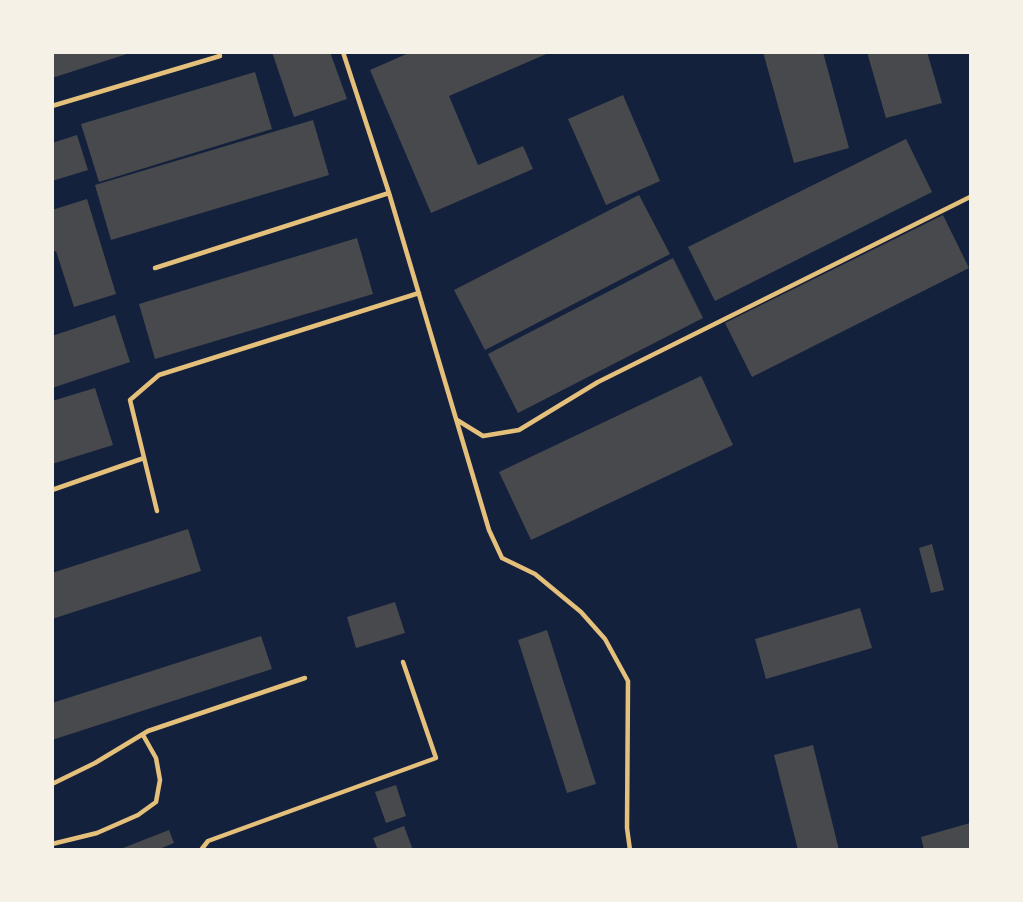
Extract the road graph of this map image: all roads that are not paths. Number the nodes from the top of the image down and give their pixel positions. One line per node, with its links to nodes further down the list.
1 (219, 52): 3 (lane)
2 (343, 52): 4 (lane)
3 (52, 106)
4 (389, 193): 6 (lane); 7 (lane)
5 (970, 196): 8 (lane)
6 (155, 268)
7 (419, 293): 8 (lane); 9 (lane)
8 (457, 420): 18 (lane)
9 (144, 458): 10 (lane); 11 (lane)
10 (52, 490)
11 (157, 510)
12 (403, 662): 17 (lane)
13 (305, 678): 14 (lane)
14 (143, 735): 15 (lane); 16 (lane)
15 (52, 784)
16 (52, 844)
17 (201, 849)
18 (630, 849)

